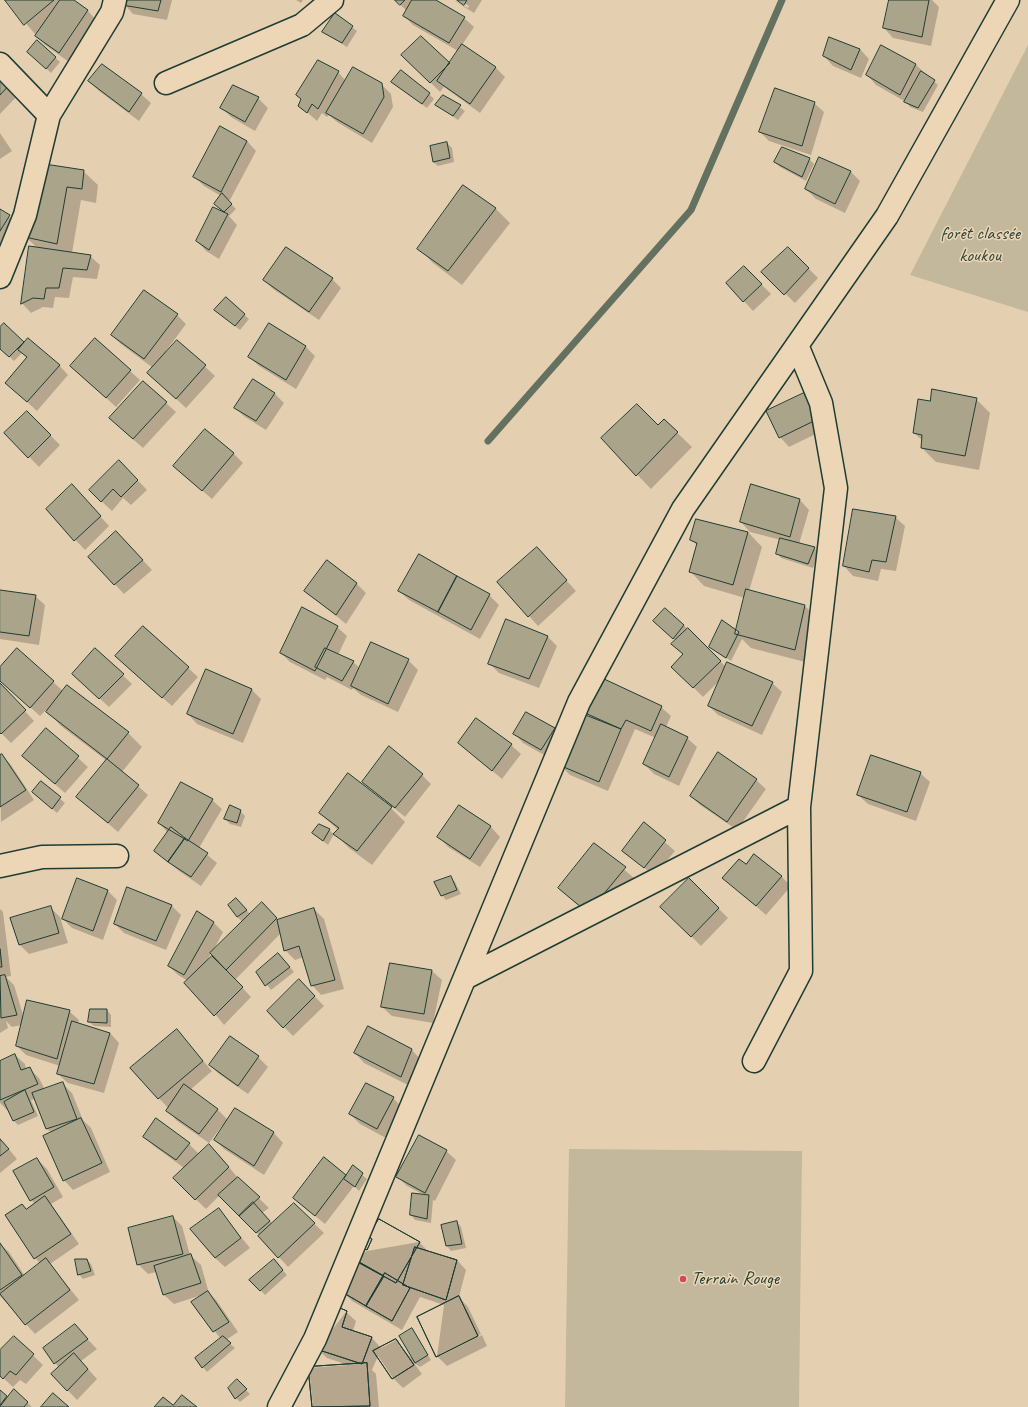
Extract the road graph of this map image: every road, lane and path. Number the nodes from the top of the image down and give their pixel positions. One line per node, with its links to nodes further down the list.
1 (115, 0): 6 (street)
2 (332, 0): 5 (street)
3 (1008, 0): 8 (street)
4 (0, 64): 6 (street)
5 (166, 83)
6 (49, 115): 7 (street)
7 (0, 278)
8 (797, 345): 9 (street); 12 (street)
9 (799, 807): 12 (street); 13 (street)
10 (117, 856): 11 (street)
11 (0, 866)
12 (465, 978): 14 (street)
13 (754, 1060)
14 (279, 1407)

